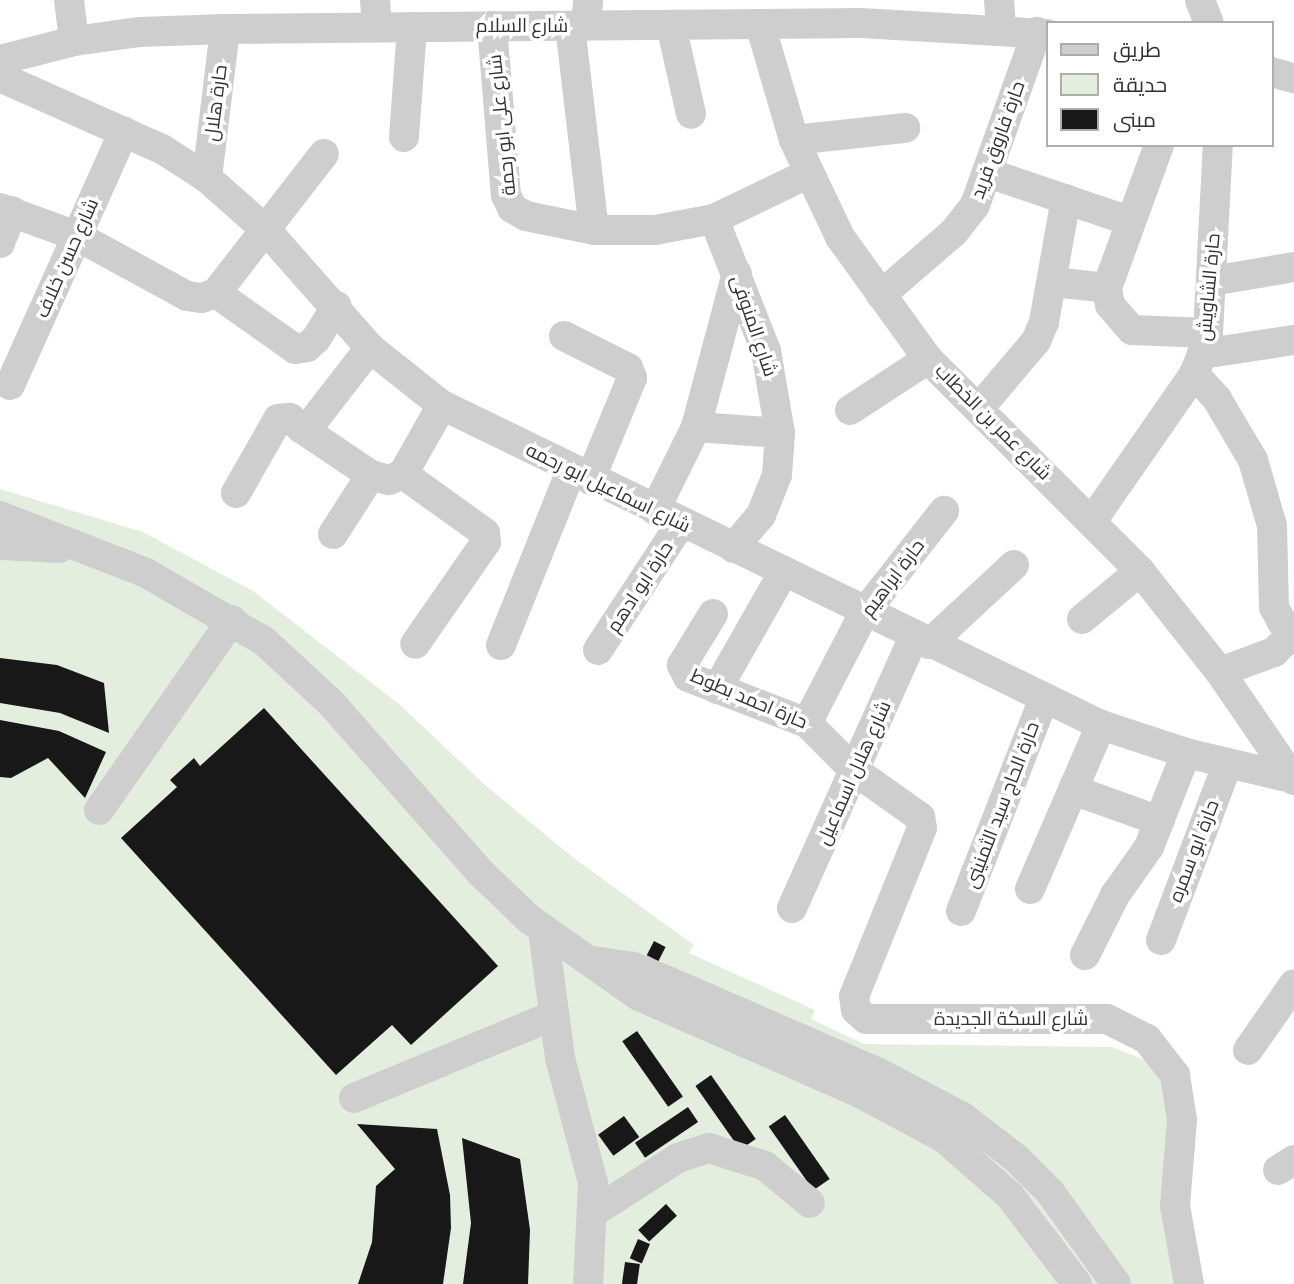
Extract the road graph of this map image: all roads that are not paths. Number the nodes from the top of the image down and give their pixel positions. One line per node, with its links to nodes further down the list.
1 (69, 0): 15 (street)
2 (999, 0): 13 (street)
3 (1200, 0): 7 (street)
4 (860, 11): 9 (street, شارع السلام); 13 (street, شارع السلام)
5 (376, 14): 11 (street, شارع السلام); 12 (street, شارع السلام)
6 (582, 17): 8 (street, شارع السلام); 10 (street, شارع السلام); 35 (street)
7 (1208, 21)
8 (671, 24): 9 (street, شارع السلام); 20 (street)
9 (761, 24): 24 (street, شارع عمر بن الخطاب)
10 (492, 26): 11 (street, شارع السلام); 35 (street, شارع على ابو رحمة)
11 (412, 27): 23 (street)
12 (225, 29): 15 (street, شارع السلام); 30 (street, حارة هلال)
13 (1001, 31): 14 (street, شارع السلام)
14 (1042, 33): 28 (street, حارة فاروق فريد)
15 (75, 41): 16 (street, شارع السلام)
16 (0, 60)
17 (1273, 73): 19 (street)
18 (0, 78): 22 (street, شارع اسماعيل ابو رحمه)
19 (1294, 78)
20 (691, 114)
21 (905, 128): 24 (street)
22 (124, 131): 30 (street, شارع اسماعيل ابو رحمه); 37 (street, شارع حسن خلاف)
23 (404, 137)
24 (793, 140): 29 (street, شارع عمر بن الخطاب)
25 (1158, 147): 34 (street)
26 (1218, 147): 41 (street, حارة الشاويش)
27 (324, 154): 36 (street)
28 (988, 173): 31 (street); 45 (street, حارة فاروق فريد)
29 (807, 174): 33 (street, شارع على ابو رحمة); 45 (street, شارع عمر بن الخطاب)
30 (207, 178): 36 (street, شارع اسماعيل ابو رحمه)
31 (1066, 199): 34 (street); 42 (street)
32 (6, 209): 37 (street); 38 (street)
33 (714, 219): 35 (street, شارع على ابو رحمة); 40 (street, شارع المنوفى)
34 (1130, 221): 43 (street)
35 (594, 230)
36 (267, 232): 44 (street); 46 (street, شارع اسماعيل ابو رحمه)
37 (77, 236): 44 (street); 52 (street, شارع حسن خلاف)
38 (0, 243)
39 (1294, 267): 41 (street)
40 (737, 274): 56 (street); 58 (street, شارع المنوفى)
41 (1212, 281): 50 (street, حارة الشاويش)
42 (1053, 282): 43 (street); 54 (street)
43 (1107, 288): 50 (street)
44 (216, 293): 46 (street)
45 (881, 295): 51 (street, شارع عمر بن الخطاب)
46 (337, 306): 49 (street, شارع اسماعيل ابو رحمه)
47 (564, 336): 61 (street)
48 (1294, 340): 50 (street)
49 (369, 348): 53 (street, شارع اسماعيل ابو رحمه); 57 (street)
50 (1201, 354): 66 (street); 81 (street)
51 (928, 359): 54 (street, شارع عمر بن الخطاب); 55 (street)
52 (10, 386)
53 (442, 405): 59 (street); 61 (street, شارع اسماعيل ابو رحمه)
54 (980, 407): 66 (street, شارع عمر بن الخطاب)
55 (850, 410)
56 (696, 427): 58 (street); 63 (street)
57 (301, 428): 60 (street); 62 (street)
58 (780, 433): 72 (street, شارع المنوفى)
59 (403, 474): 60 (street); 83 (street)
60 (371, 475): 69 (street)
61 (581, 476): 63 (street, شارع اسماعيل ابو رحمه); 84 (street)
62 (236, 493)
63 (655, 510): 67 (street, شارع اسماعيل ابو رحمه)
64 (944, 511): 77 (street, حارة ابراهيم)
65 (0, 516): 70 (street)
66 (1092, 521): 75 (street, شارع عمر بن الخطاب)
67 (681, 523): 72 (street, شارع اسماعيل ابو رحمه); 85 (street, حارة ابو ادهم)
68 (0, 534): 70 (street)
69 (333, 534)
70 (50, 535): 73 (street)
71 (0, 545): 73 (street)
72 (733, 548): 76 (street, شارع اسماعيل ابو رحمه)
73 (92, 550): 80 (street)
74 (1014, 565): 82 (street)
75 (1140, 571): 79 (street); 86 (street, شارع عمر بن الخطاب)
76 (783, 573): 77 (street, شارع اسماعيل ابو رحمه); 87 (street)
77 (864, 613): 82 (street, شارع اسماعيل ابو رحمه); 89 (street, حارة ابراهيم)
78 (713, 614): 87 (street, حارة احمد بطوط)
79 (1082, 619)
80 (232, 620): 96 (street); 101 (street)
81 (1294, 632): 86 (street)
82 (921, 641): 88 (street, شارع اسماعيل ابو رحمه); 94 (street, شارع هلال اسماعيل)
83 (415, 644)
84 (501, 645)
85 (598, 650)
86 (1220, 672): 93 (street, شارع عمر بن الخطاب)
87 (717, 689): 89 (street, حارة احمد بطوط)
88 (1044, 698): 90 (street, شارع اسماعيل ابو رحمه); 100 (street, حارة الحاج سيد الثمنينى)
89 (807, 723): 94 (street, حارة احمد بطوط)
90 (1101, 725): 91 (street, شارع اسماعيل ابو رحمه); 95 (street)
91 (1186, 753): 92 (street, شارع اسماعيل ابو رحمه); 97 (street)
92 (1228, 763): 93 (street, شارع اسماعيل ابو رحمه); 102 (street, حارة ابو سمره)
93 (1289, 765)
94 (855, 771): 99 (street, شارع هلال اسماعيل); 106 (street, حارة احمد بطوط)
95 (1073, 790): 97 (street); 98 (street)
96 (99, 810)
97 (1160, 821): 103 (street)
98 (1030, 889)
99 (792, 908)
100 (961, 911)
101 (543, 930): 105 (street); 110 (street)
102 (1161, 940)
103 (1085, 955)
104 (1294, 984): 107 (street)
105 (552, 1016): 109 (street); 112 (street)
106 (866, 1019): 116 (street, شارع السكة الجديدة)
107 (1285, 1021): 108 (street)
108 (1248, 1050)
109 (354, 1098)
110 (952, 1127): 114 (street); 115 (street)
111 (810, 1203): 112 (street)
112 (594, 1212): 113 (street)
113 (588, 1284)
114 (1077, 1284)
115 (1116, 1284)
116 (1189, 1284)

